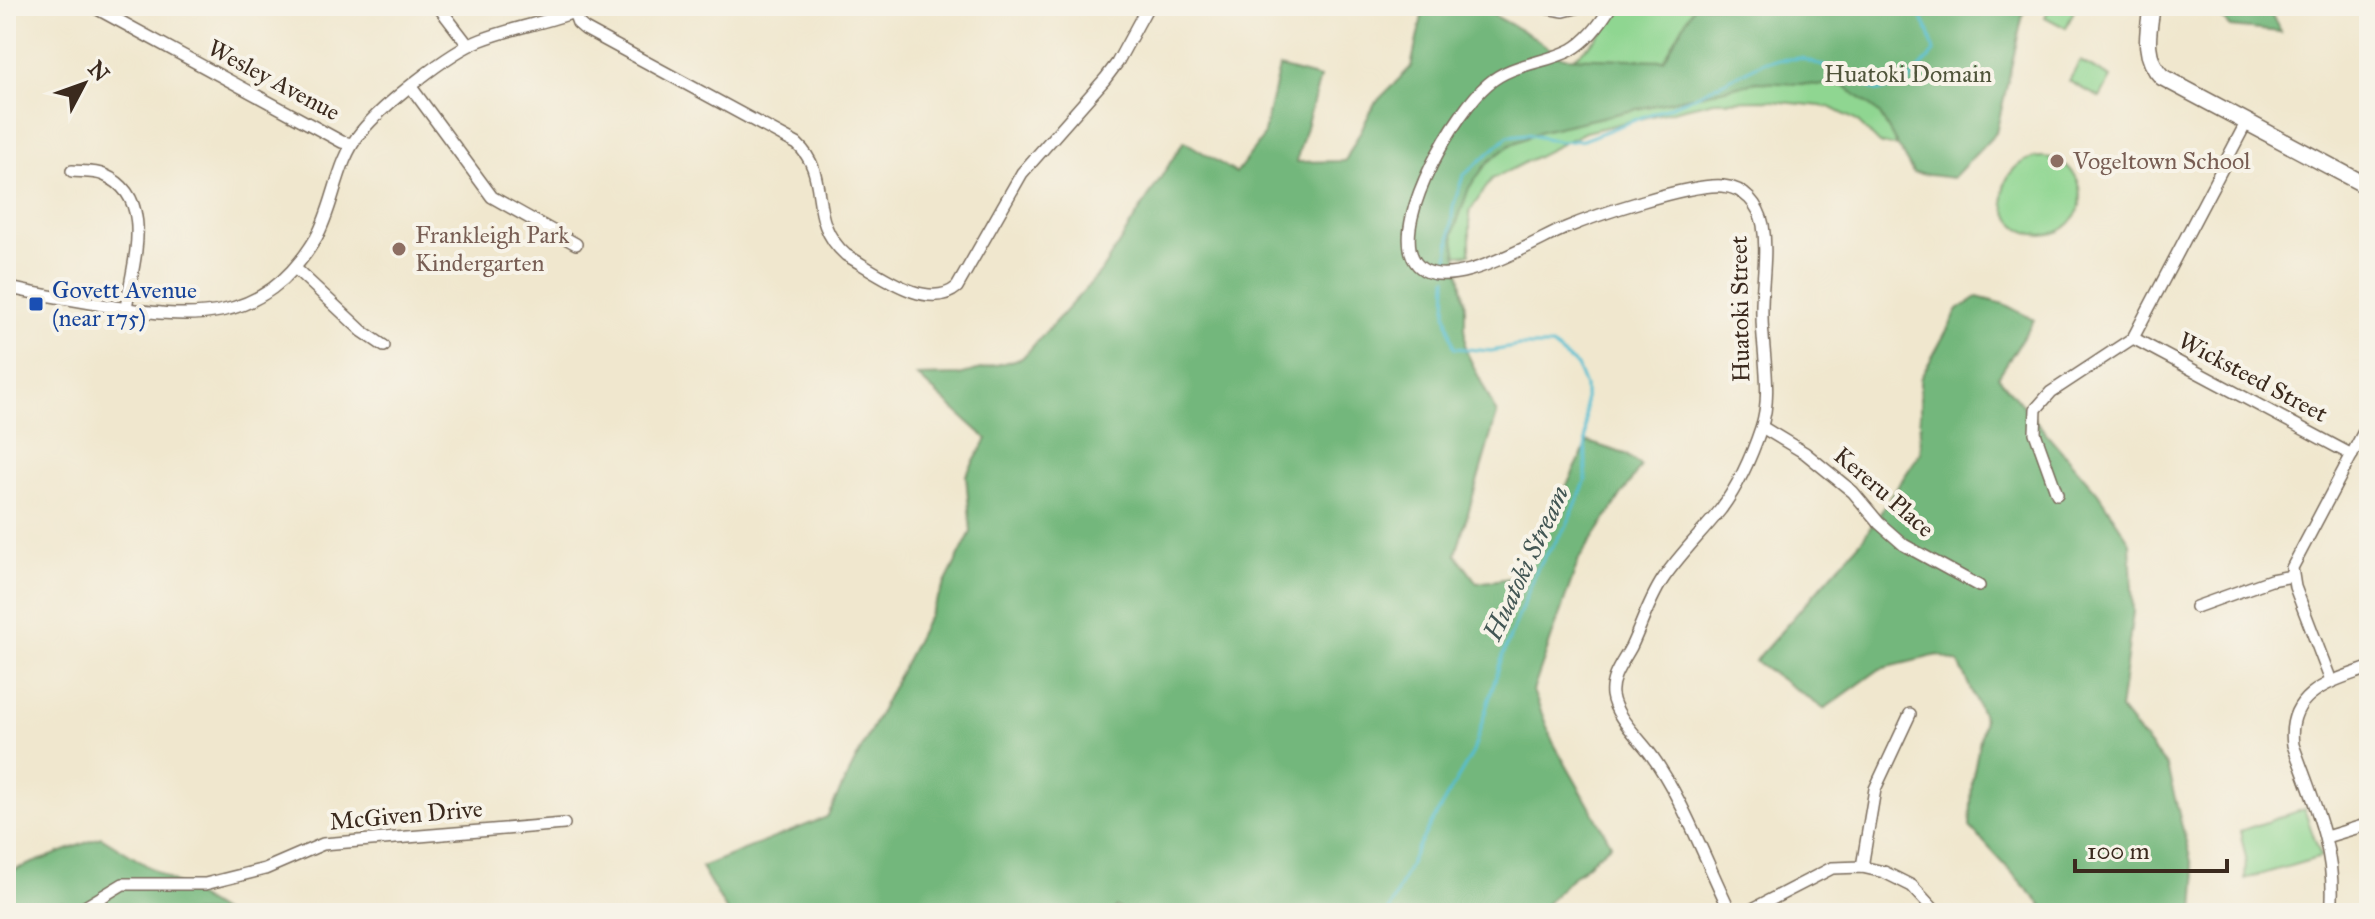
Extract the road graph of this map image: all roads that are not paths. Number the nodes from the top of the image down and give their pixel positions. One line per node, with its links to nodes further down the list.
1 (92, 6): 12 (street, Wesley Avenue)
2 (438, 6): 9 (street)
3 (1148, 6): 8 (street)
4 (1534, 6): 5 (street)
5 (1584, 6)
6 (1611, 6): 22 (street, Huatoki Street)
7 (2152, 6): 11 (main road)
8 (579, 9): 9 (street)
9 (468, 45): 10 (street)
10 (411, 87): 12 (street); 15 (street)
11 (2246, 123): 14 (main road); 19 (street)
12 (352, 144): 16 (street)
13 (72, 171): 18 (street)
14 (2369, 187)
15 (576, 244)
16 (295, 268): 18 (street); 20 (street)
17 (6, 287): 18 (street)
18 (126, 309)
19 (2133, 338): 23 (street, Wicksteed Street); 24 (street)
20 (384, 346)
21 (2369, 422): 23 (street)
22 (1762, 427): 26 (street, Kereru Place); 36 (street, Huatoki Street)
23 (2352, 455): 25 (street)
24 (2057, 494)
25 (2292, 576): 27 (street); 29 (street)
26 (1979, 586)
27 (2196, 607)
28 (2369, 668): 29 (street)
29 (2331, 681): 33 (street)
30 (1910, 714): 34 (street)
31 (564, 824): 35 (street, McGiven Drive)
32 (2369, 824): 33 (street)
33 (2326, 837): 39 (street)
34 (1862, 867): 37 (street); 38 (street)
35 (75, 913)
36 (1731, 913)
37 (1745, 913)
38 (1937, 913)
39 (2331, 913)

